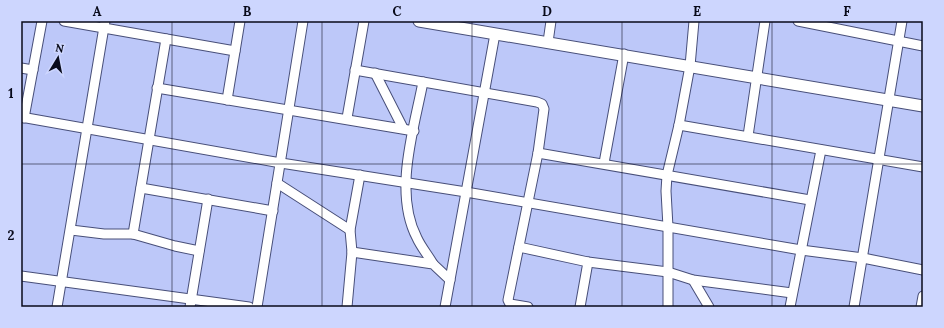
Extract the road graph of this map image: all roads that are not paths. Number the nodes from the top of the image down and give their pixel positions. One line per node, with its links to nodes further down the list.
1 (42, 21): 22 (street)
2 (64, 21): 12 (street)
3 (240, 21): 18 (street)
4 (303, 21): 32 (street)
5 (364, 21): 23 (street)
6 (419, 21): 13 (street)
7 (551, 21): 15 (street)
8 (694, 21): 20 (street)
9 (765, 21): 25 (street)
10 (798, 21): 16 (street)
11 (902, 21): 16 (street)
12 (105, 24): 14 (street); 37 (street)
13 (494, 34): 15 (street); 28 (street)
14 (166, 39): 18 (street); 27 (street)
15 (548, 42): 19 (street)
16 (900, 42): 17 (street); 30 (street)
17 (923, 46)
18 (235, 51): 29 (street)
19 (624, 54): 20 (street); 45 (street)
20 (690, 66): 25 (street); 35 (street)
21 (21, 68): 22 (street)
22 (33, 70): 33 (street)
23 (355, 70): 24 (street); 34 (street)
24 (375, 73): 26 (street); 36 (street)
25 (756, 77): 30 (street); 39 (street)
26 (423, 82): 28 (street); 38 (street)
27 (157, 88): 29 (street); 40 (street)
28 (485, 92): 42 (street); 52 (street)
29 (227, 100): 32 (street)
30 (890, 100): 31 (street); 43 (street)
31 (923, 106)
32 (289, 110): 34 (street); 44 (street)
33 (23, 118): 37 (street)
34 (346, 118): 36 (street)
35 (679, 125): 39 (street); 48 (street)
36 (403, 128): 38 (street)
37 (87, 129): 40 (street); 58 (street)
38 (414, 131): 50 (street)
39 (748, 136): 41 (street)
40 (149, 140): 44 (street); 51 (street)
41 (821, 150): 43 (street); 54 (street)
42 (538, 153): 45 (street); 55 (street)
43 (879, 160): 46 (street); 65 (street)
44 (281, 163): 47 (street); 49 (street)
45 (604, 163): 48 (street)
46 (923, 167)
47 (360, 175): 50 (street); 59 (street)
48 (667, 175): 54 (street); 57 (street)
49 (277, 183): 56 (street); 59 (street)
50 (405, 183): 52 (street); 67 (street)
51 (141, 188): 53 (street); 60 (street)
52 (466, 192): 55 (street); 71 (street)
53 (208, 199): 56 (street); 63 (street)
54 (810, 200): 62 (street)
55 (528, 203): 57 (street); 61 (street)
56 (273, 211): 79 (street)
57 (668, 227): 62 (street); 69 (street)
58 (71, 230): 60 (street); 73 (street)
59 (350, 230): 64 (street)
60 (133, 234): 63 (street)
61 (519, 247): 66 (street); 82 (street)
62 (801, 250): 65 (street); 74 (street)
63 (199, 251): 76 (street)
64 (352, 252): 67 (street); 80 (street)
65 (863, 258): 68 (street); 87 (street)
66 (588, 262): 69 (street); 83 (street)
67 (433, 264): 71 (street)
68 (923, 270)
69 (668, 272): 72 (street); 84 (street)
70 (21, 276): 73 (street)
71 (450, 280): 81 (street)
72 (693, 280): 74 (street); 85 (street)
73 (62, 281): 76 (street); 77 (street)
74 (792, 293): 86 (street)
75 (923, 296): 88 (street)
76 (191, 303): 78 (street)
77 (57, 307)
78 (249, 307)
79 (257, 307)
80 (347, 307)
81 (445, 307)
82 (528, 307)
83 (580, 307)
84 (668, 307)
85 (709, 307)
86 (790, 307)
87 (854, 307)
88 (921, 307)

